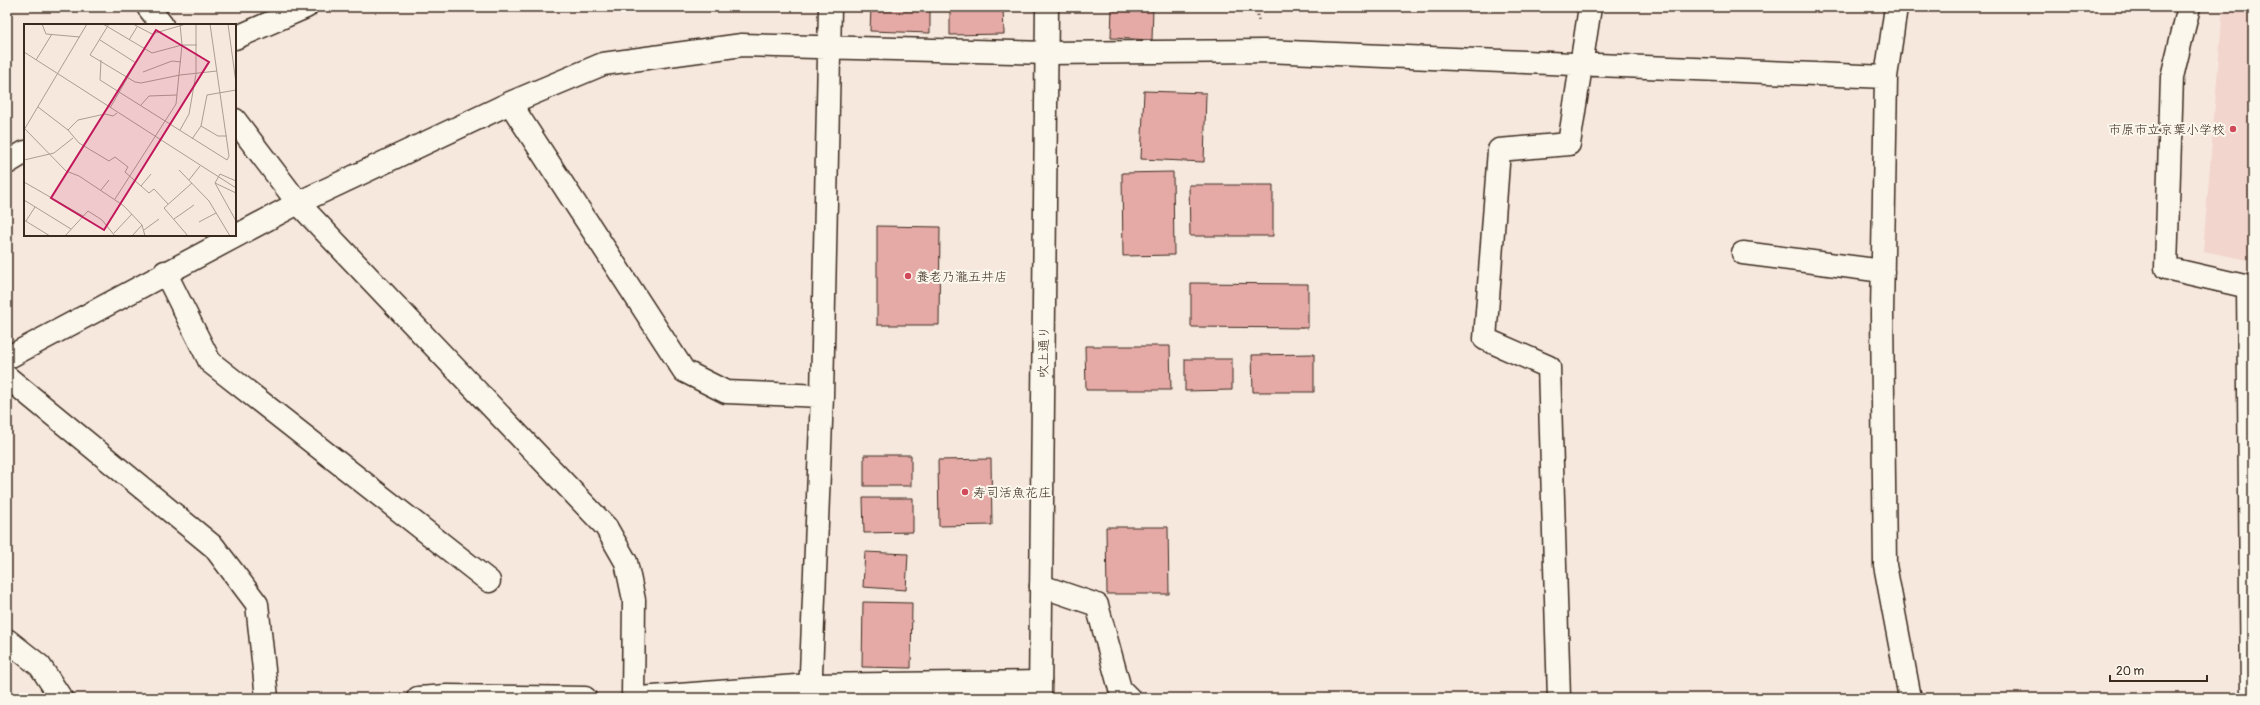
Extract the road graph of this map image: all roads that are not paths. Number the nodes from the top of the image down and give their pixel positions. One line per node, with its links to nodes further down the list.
1 (148, 7): 8 (street)
2 (306, 7): 9 (street)
3 (830, 7): 10 (street)
4 (1048, 7): 11 (street, 吹上通り)
5 (1590, 7): 12 (street)
6 (1896, 7): 13 (street)
7 (2189, 7): 24 (street)
8 (161, 24)
9 (236, 38)
10 (830, 48): 11 (street); 14 (street); 27 (street)
11 (1047, 52): 12 (street); 29 (street, 吹上通り)
12 (1580, 64): 13 (street); 41 (street)
13 (1886, 78): 22 (street)
14 (510, 104): 18 (street); 27 (street)
15 (236, 121): 18 (street)
16 (24, 153): 17 (street)
17 (7, 163)
18 (298, 203): 19 (street); 38 (street)
19 (236, 235)
20 (234, 236): 23 (street)
21 (1744, 253): 22 (street)
22 (1883, 271): 42 (street)
23 (165, 272): 25 (street); 28 (street)
24 (2250, 288): 43 (street)
25 (7, 358)
26 (7, 377): 35 (street)
27 (822, 396): 32 (street)
28 (489, 581)
29 (1041, 586): 31 (street, 吹上通り); 40 (street)
30 (7, 640): 34 (street)
31 (1040, 690): 32 (street)
32 (810, 692): 39 (street)
33 (447, 697): 36 (street); 37 (street)
34 (61, 698)
35 (267, 698)
36 (418, 698)
37 (585, 698)
38 (633, 698)
39 (640, 698)
40 (1129, 698)
41 (1559, 698)
42 (1910, 698)
43 (2252, 698)

